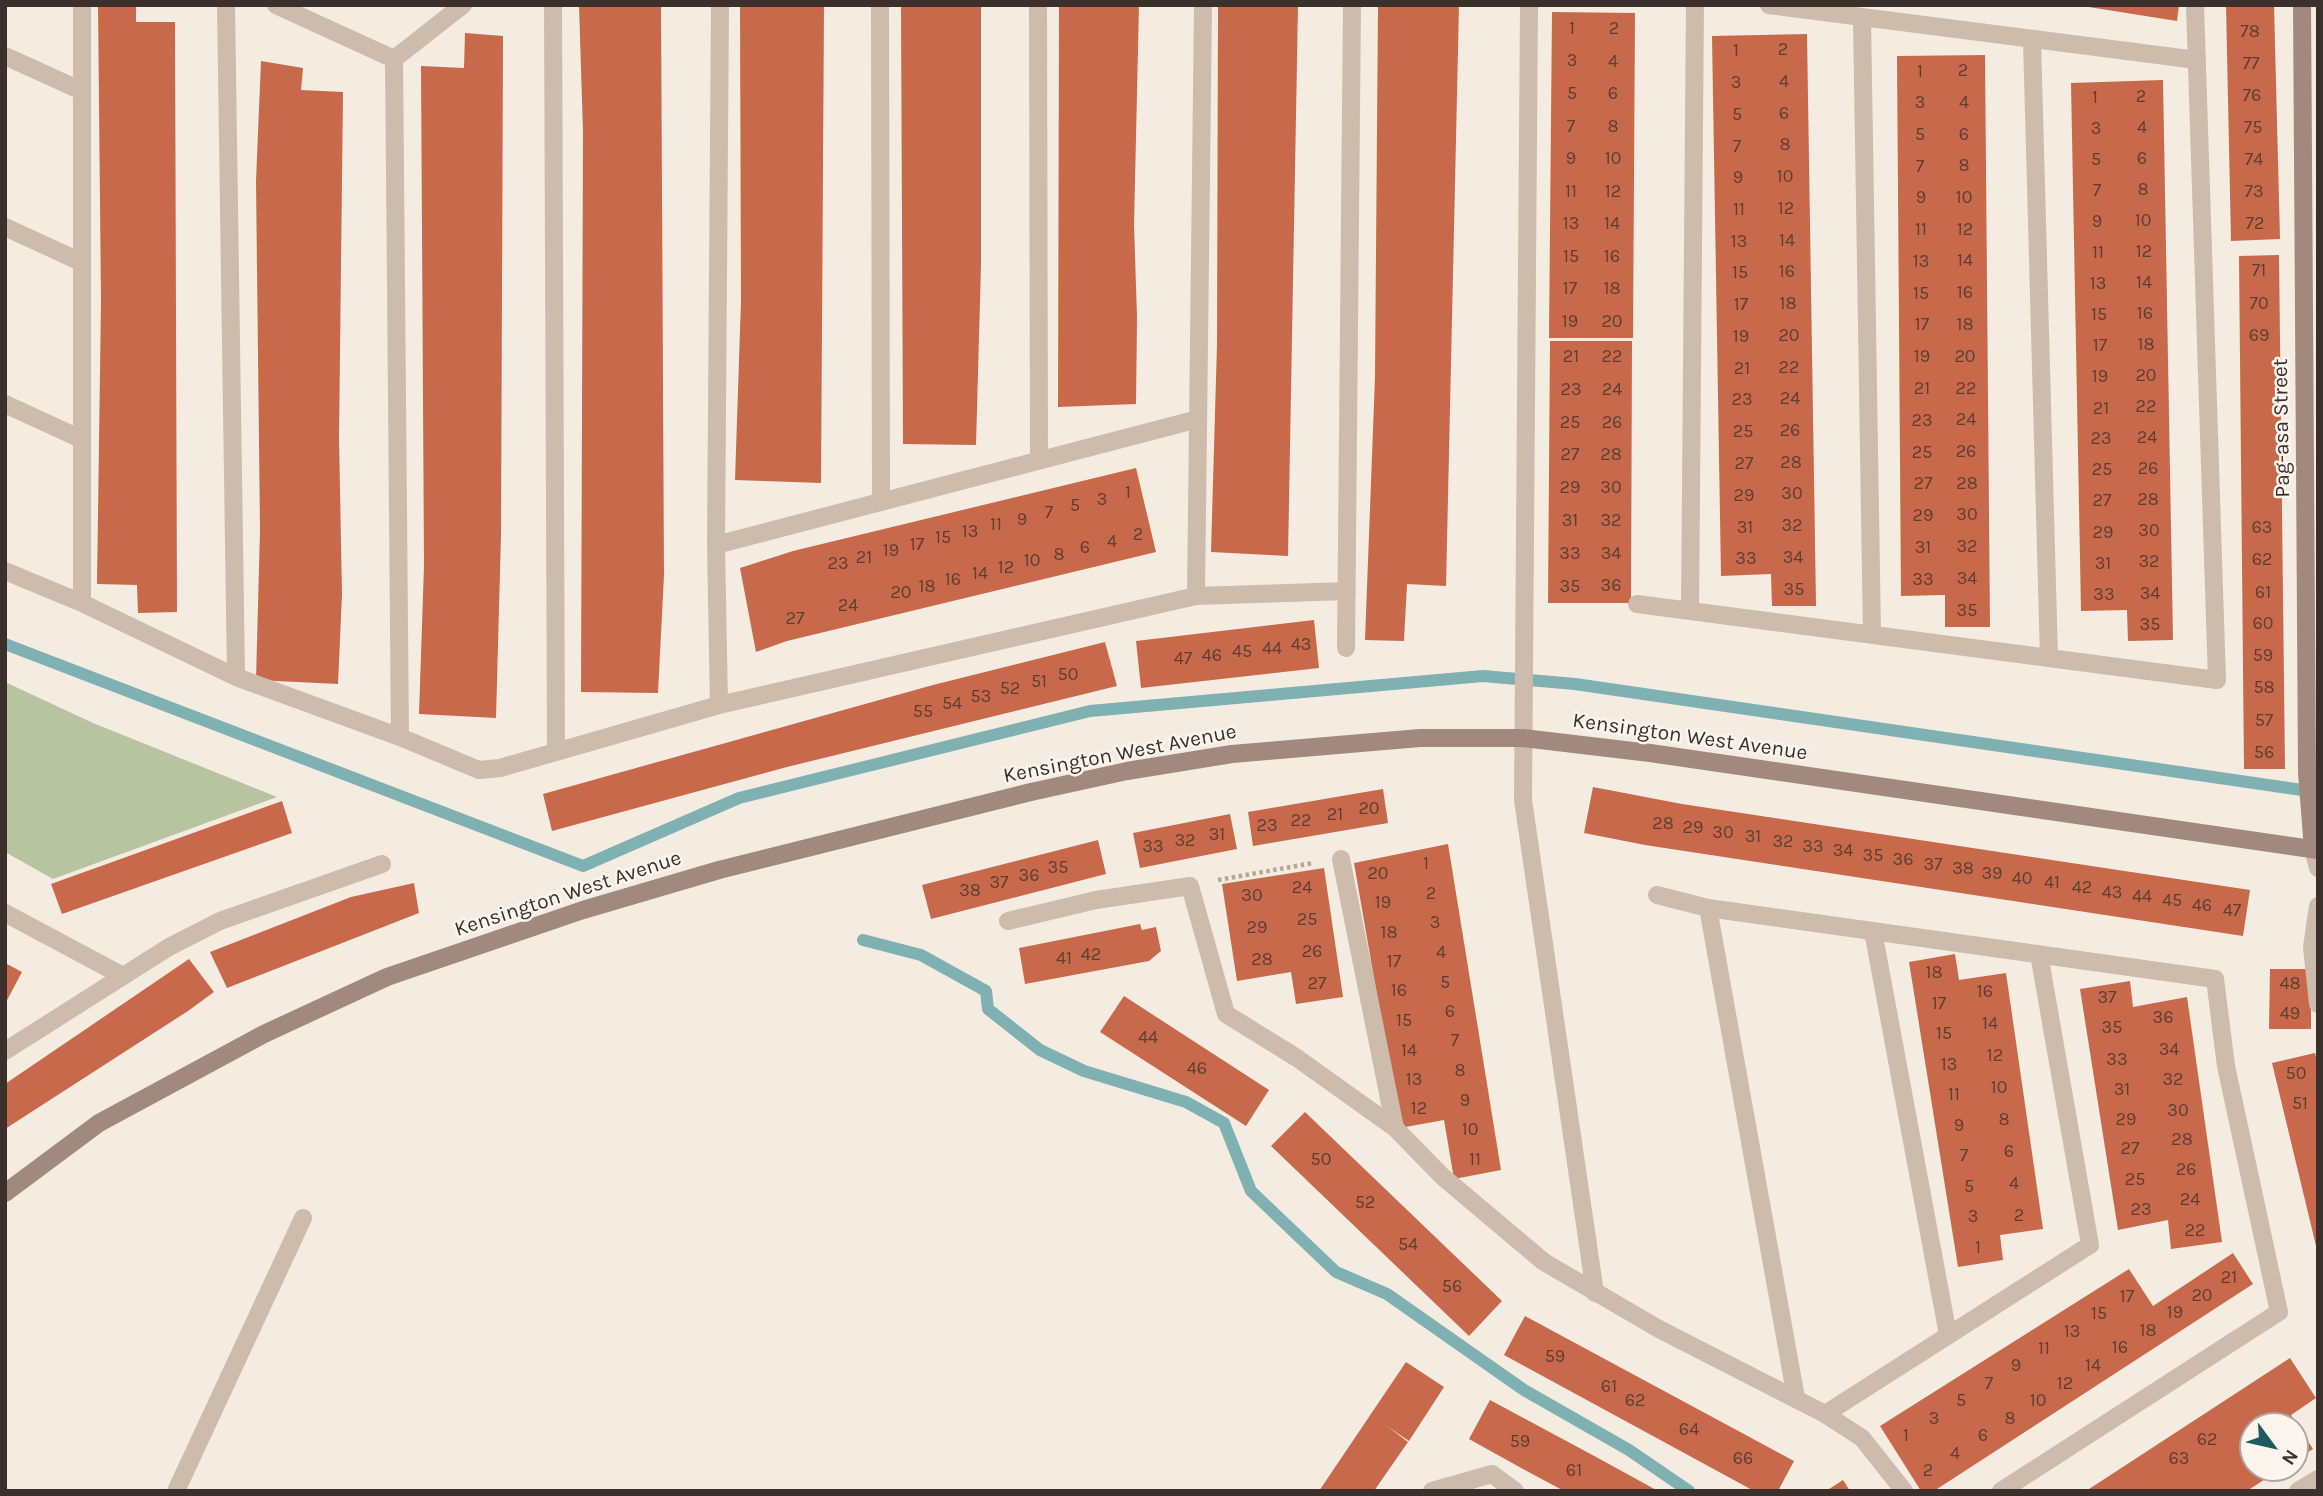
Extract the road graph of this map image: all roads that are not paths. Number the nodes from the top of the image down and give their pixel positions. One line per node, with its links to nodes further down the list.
1 (82, 5): 21 (street)
2 (226, 5): 39 (street)
3 (276, 5): 19 (street)
4 (463, 5): 19 (street)
5 (553, 5): 43 (street)
6 (720, 5): 29 (street)
7 (880, 5): 28 (street)
8 (1038, 5): 27 (street)
9 (1203, 5): 25 (street)
10 (1352, 5): 31 (street)
11 (1529, 5): 42 (street)
12 (1695, 5): 35 (street)
13 (1769, 5): 16 (street)
14 (2195, 5): 20 (street)
15 (2302, 5): 44 (street, Pag-asa Street)
16 (1861, 18): 17 (street); 36 (street)
17 (2032, 41): 20 (street); 38 (street)
18 (5, 56): 21 (street)
19 (394, 59): 41 (street)
20 (2197, 60): 38 (street)
21 (82, 91): 23 (street)
22 (5, 227): 23 (street)
23 (82, 262): 26 (street)
24 (5, 404): 26 (street)
25 (1198, 419): 27 (street); 32 (street)
26 (81, 439): 33 (street)
27 (1039, 460): 28 (street)
28 (881, 502): 29 (street)
29 (716, 545): 40 (street)
30 (5, 571): 33 (street)
31 (1347, 590): 32 (street); 37 (street)
32 (1196, 596): 40 (street)
33 (82, 603): 39 (street)
34 (1637, 604): 35 (street)
35 (1690, 611): 36 (street)
36 (1872, 635): 38 (street)
37 (1346, 648)
38 (2049, 659)
39 (236, 677): 41 (street)
40 (719, 705): 43 (street)
41 (400, 737): 43 (street)
42 (1523, 738): 44 (street, Kensington West Avenue); 59 (street, Kensington West Avenue); 61 (street)
43 (556, 751)
44 (2316, 850): 47 (street)
45 (1341, 859): 58 (street)
46 (382, 864): 55 (street)
47 (2318, 868)
48 (1657, 895): 50 (street)
49 (2318, 906): 56 (street)
50 (1708, 908): 53 (street); 63 (street)
51 (5, 913): 55 (street)
52 (1007, 921): 58 (street)
53 (1873, 931): 54 (street); 62 (street)
54 (2039, 954): 62 (street); 70 (street)
55 (121, 975): 57 (street)
56 (2318, 1004)
57 (5, 1051)
58 (1395, 1128): 61 (street)
59 (5, 1193)
60 (303, 1218): 66 (street)
61 (1595, 1293): 63 (street)
62 (1948, 1335): 64 (street)
63 (1796, 1398): 64 (street)
64 (1825, 1414): 69 (street)
65 (2318, 1479): 71 (street)
66 (176, 1491)
67 (1432, 1491): 68 (street)
68 (1515, 1491)
69 (1904, 1491)
70 (2001, 1491)
71 (2298, 1491)

